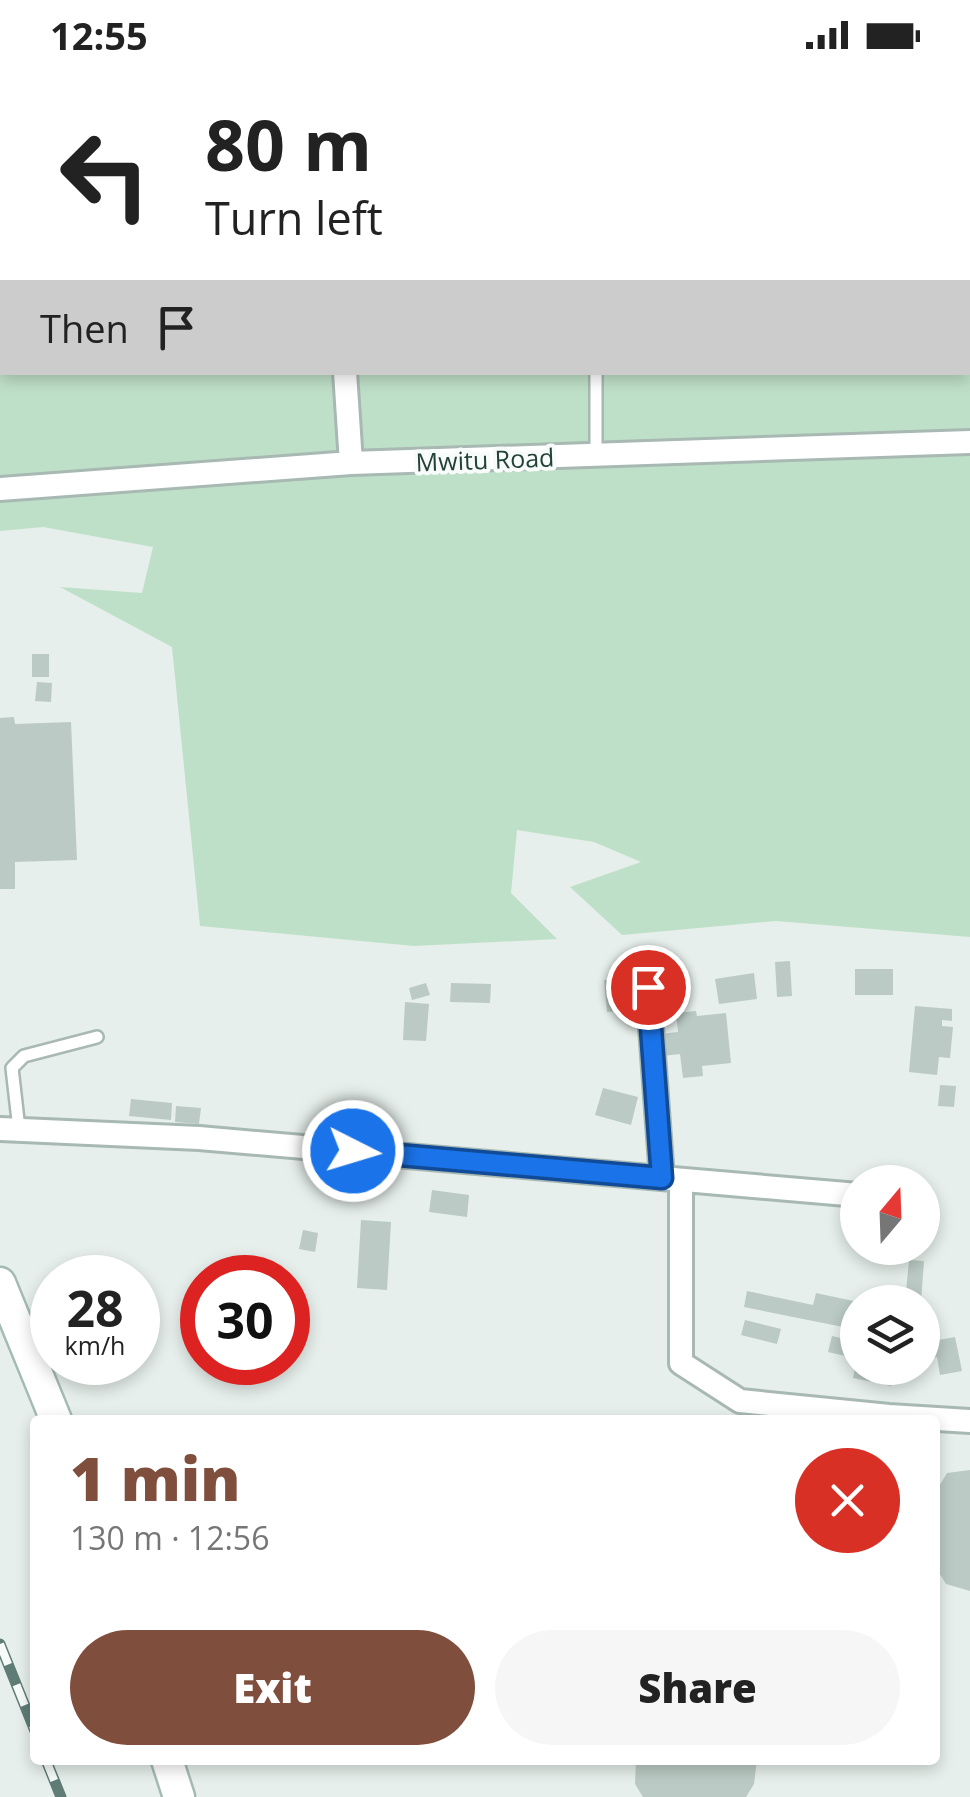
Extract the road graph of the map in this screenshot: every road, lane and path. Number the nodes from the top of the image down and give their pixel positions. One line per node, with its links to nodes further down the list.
1 (346, 375): 5 (street)
2 (596, 375): 4 (lane)
3 (970, 442): 4 (street, Mwitu Road)
4 (596, 456): 5 (street, Mwitu Road)
5 (351, 463): 6 (street, Mwitu Road)
6 (0, 489)
7 (648, 987): 10 (street)
8 (97, 1037): 9 (lane)
9 (10, 1129): 10 (street)
10 (672, 1179): 11 (street); 14 (street)
11 (840, 1193)
12 (0, 1283): 13 (main road)
13 (54, 1415)
14 (879, 1415)
15 (940, 1419): 16 (street)
16 (970, 1421)
17 (168, 1765): 18 (main road)
18 (180, 1797)

